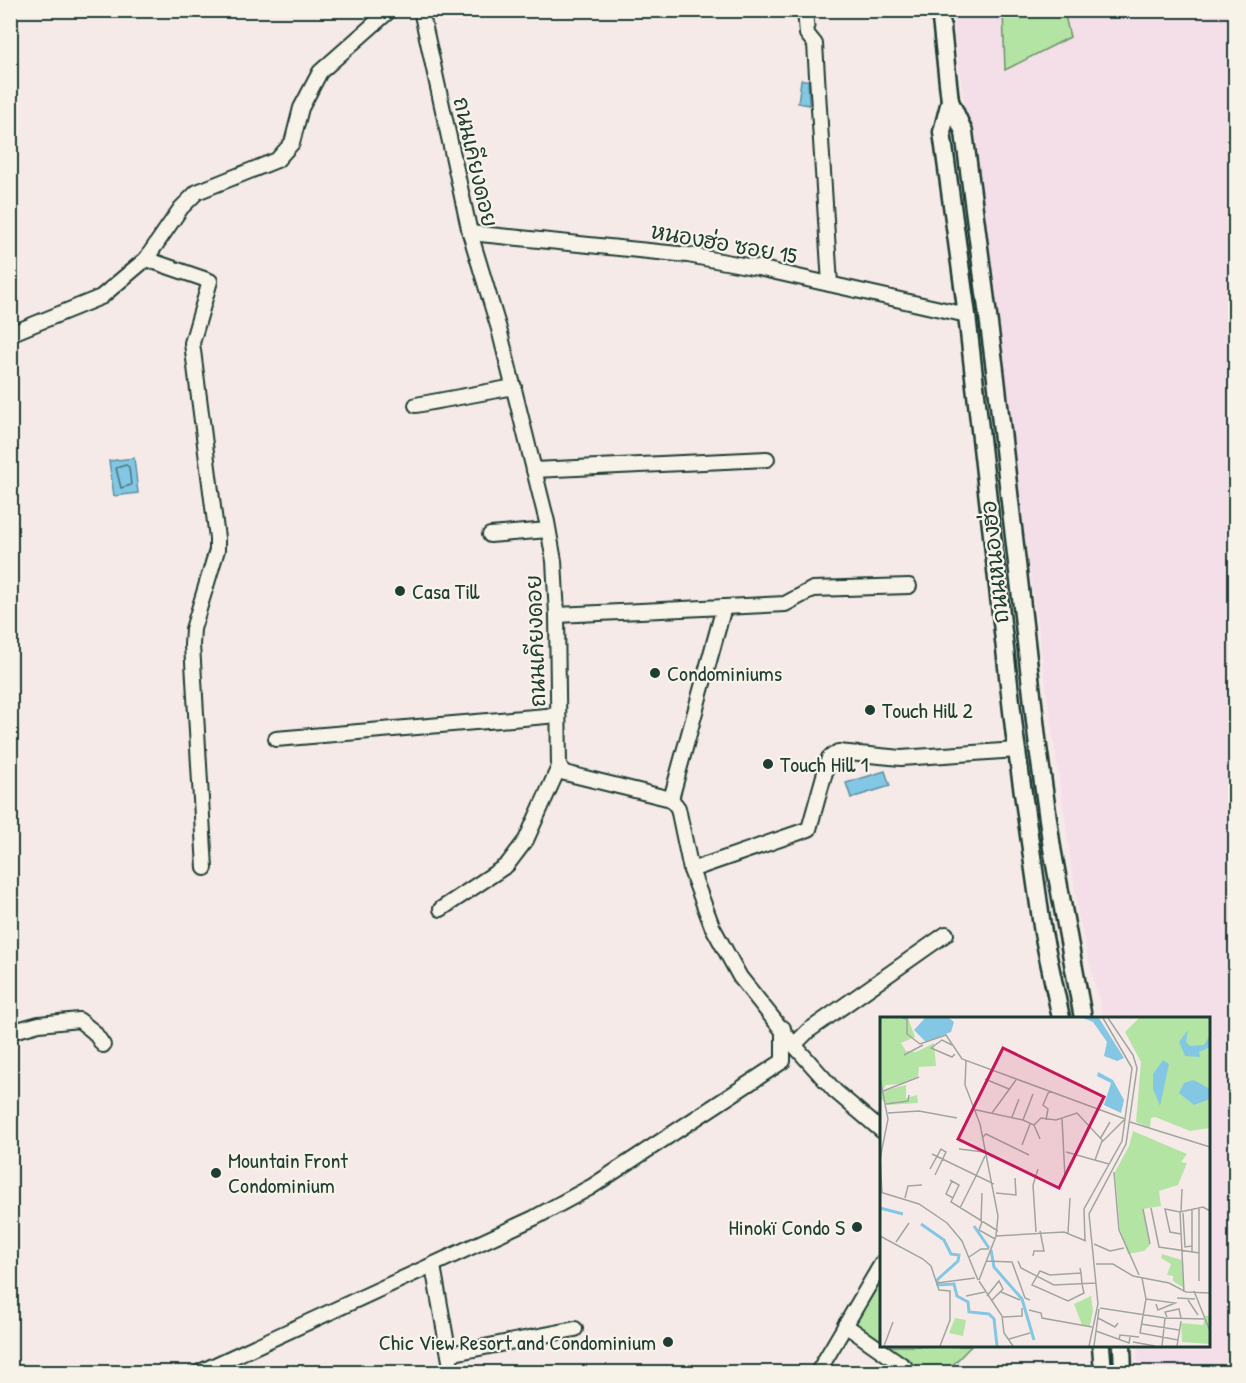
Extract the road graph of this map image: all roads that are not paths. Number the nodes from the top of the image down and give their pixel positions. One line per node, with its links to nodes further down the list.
1 (390, 10): 7 (street)
2 (421, 10): 6 (street, ถนนเคียงดอย)
3 (805, 10): 8 (street)
4 (940, 10): 5 (street, ถนนหนองฮ่อ)
5 (950, 101): 9 (street, ถนนหนองฮ่อ); 12 (street, ถนนหนองฮ่อ)
6 (470, 233): 8 (street, หนองฮ่อ ซอย 15); 11 (street, ถนนเคียงดอย)
7 (146, 259): 10 (street); 30 (street)
8 (830, 284): 9 (street, หนองฮ่อ ซอย 15)
9 (967, 315): 13 (street, ถนนหนองฮ่อ)
10 (10, 334)
11 (514, 387): 14 (street); 16 (street, ถนนเคียงดอย)
12 (998, 395): 13 (street); 24 (street, ถนนหนองฮ่อ)
13 (976, 397): 25 (street, ถนนหนองฮ่อ)
14 (416, 405)
15 (767, 459): 16 (street)
16 (534, 470): 17 (street, ถนนเคียงดอย)
17 (548, 530): 18 (street); 21 (street, ถนนเคียงดอย)
18 (490, 535)
19 (909, 586): 20 (street)
20 (724, 607): 21 (street); 29 (street)
21 (557, 615): 22 (street, ถนนเคียงดอย)
22 (558, 715): 23 (street); 27 (street, ถนนเคียงดอย)
23 (276, 739)
24 (1038, 747): 25 (street); 26 (street, ถนนหนองฮ่อ)
25 (1017, 750): 28 (street, ถนนหนองฮ่อ); 31 (street)
26 (1040, 765): 28 (street); 35 (street, ถนนหนองฮ่อ)
27 (559, 767): 29 (street); 32 (street)
28 (1019, 768): 34 (street, ถนนหนองฮ่อ)
29 (671, 799): 31 (street)
30 (205, 868)
31 (691, 870): 36 (street)
32 (441, 909)
33 (946, 934): 39 (street)
34 (1061, 1017)
35 (1083, 1017)
36 (783, 1028): 39 (street); 41 (street)
37 (10, 1032): 38 (street)
38 (103, 1045)
39 (794, 1045): 40 (street)
40 (880, 1129)
41 (433, 1266): 47 (street); 49 (street)
42 (880, 1266): 43 (street)
43 (845, 1325): 48 (street); 51 (street)
44 (576, 1329): 47 (street)
45 (1101, 1347): 52 (street)
46 (1122, 1347): 53 (street)
47 (449, 1354): 50 (street)
48 (905, 1367)
49 (200, 1372)
50 (452, 1372)
51 (818, 1372)
52 (1103, 1372)
53 (1123, 1372)

